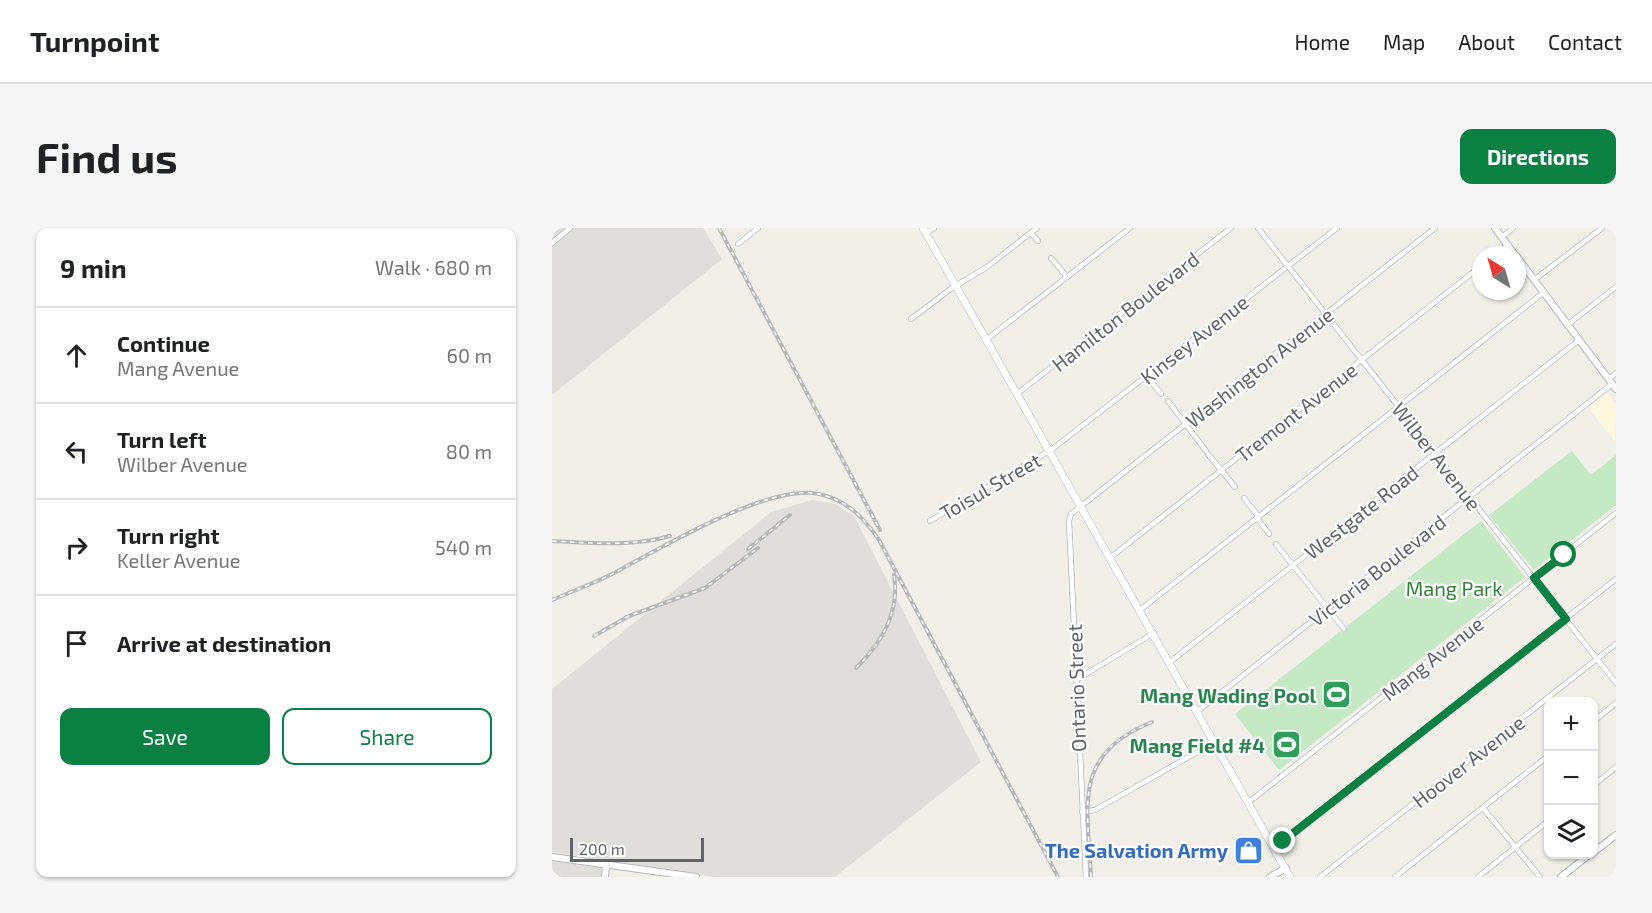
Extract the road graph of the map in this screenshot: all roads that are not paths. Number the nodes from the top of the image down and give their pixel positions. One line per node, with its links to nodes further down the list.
1 (570, 228): 17 (street)
2 (758, 228): 18 (street)
3 (934, 228): 13 (street)
4 (1037, 228): 14 (street)
5 (1130, 228): 24 (street)
6 (1231, 228): 38 (street, Hamilton Boulevard)
7 (1258, 228): 21 (street, Wilber Avenue)
8 (1338, 228): 21 (street, Kinsey Avenue)
9 (1435, 228): 29 (street, Washington Avenue)
10 (1495, 228): 15 (street)
11 (1513, 228): 15 (street)
12 (1602, 228): 25 (street)
13 (925, 230): 26 (main road)
14 (1031, 233): 16 (street); 26 (street)
15 (1502, 237): 19 (street)
16 (1038, 241)
17 (552, 243)
18 (738, 244)
19 (1508, 245)
20 (1051, 258): 24 (street)
21 (1289, 266): 29 (street, Wilber Avenue); 36 (street, Kinsey Avenue)
22 (1526, 269): 25 (street)
23 (1472, 273): 34 (street, Tremont Avenue)
24 (1067, 277): 32 (street)
25 (1534, 280): 28 (street)
26 (957, 285): 30 (street); 32 (main road)
27 (1616, 287): 31 (street)
28 (1543, 293): 31 (street); 41 (street)
29 (1327, 314): 34 (street, Wilber Avenue); 42 (street, Washington Avenue)
30 (911, 319)
31 (1567, 325): 33 (street)
32 (987, 339): 38 (main road)
33 (1579, 340): 37 (street); 44 (street, Westgate Road)
34 (1363, 360): 41 (street, Wilber Avenue); 45 (street, Tremont Avenue)
35 (1616, 373): 37 (street, Victoria Boulevard)
36 (1147, 376): 39 (street); 43 (street, Kinsey Avenue)
37 (1612, 384): 48 (street, Victoria Boulevard)
38 (1018, 393): 43 (main road)
39 (1161, 394)
40 (1168, 401): 42 (street)
41 (1399, 407): 44 (street, Wilber Avenue); 51 (street)
42 (1186, 424): 45 (street); 49 (street, Washington Avenue)
43 (1051, 450): 49 (main road); 52 (street, Toisul Street)
44 (1435, 454): 48 (street, Wilber Avenue); 56 (street, Westgate Road)
45 (1222, 470): 46 (street); 55 (street, Tremont Avenue)
46 (1235, 487)
47 (1244, 498): 51 (street)
48 (1469, 498): 57 (street, Wilber Avenue); 59 (street, Victoria Boulevard)
49 (1082, 506): 55 (main road); 67 (street, Ontario Street)
50 (1616, 513): 57 (street, Mang Avenue)
51 (1258, 518): 53 (street); 60 (street)
52 (930, 521)
53 (1269, 534)
54 (1276, 544): 56 (street)
55 (1111, 557): 60 (main road)
56 (1294, 565): 59 (street); 66 (street, Westgate Road)
57 (1534, 578): 61 (street, Wilber Avenue); 76 (street, Mang Avenue)
58 (1616, 579): 61 (street)
59 (1328, 609): 62 (street); 70 (street, Victoria Boulevard)
60 (1140, 610): 63 (main road)
61 (1566, 619): 65 (street, Wilber Avenue); 82 (street)
62 (1344, 629)
63 (1154, 633): 66 (main road); 67 (street)
64 (1616, 644): 65 (street, Hoover Avenue)
65 (1597, 659): 68 (street, Wilber Avenue); 93 (street, Hoover Avenue)
66 (1170, 662): 70 (main road)
67 (1076, 680): 78 (street, Ontario Street)
68 (1616, 683)
69 (1616, 703): 71 (street)
70 (1198, 711): 72 (main road)
71 (1598, 717)
72 (1215, 742): 76 (main road); 78 (street)
73 (1544, 759): 77 (street)
74 (1616, 767): 75 (street)
75 (1598, 781)
76 (1249, 802): 82 (main road)
77 (1483, 808): 81 (street); 94 (street)
78 (1082, 812): 90 (street, Ontario Street)
79 (1544, 824): 81 (street)
80 (1616, 835): 83 (street)
81 (1516, 847): 95 (street); 96 (street)
82 (1274, 848): 87 (main road)
83 (1598, 848)
84 (552, 857): 86 (street)
85 (1584, 859): 97 (street)
86 (606, 865): 88 (street); 89 (street)
87 (1286, 868): 91 (street); 92 (main road)
88 (605, 877)
89 (696, 877)
90 (1086, 877)
91 (1270, 877)
92 (1290, 877)
93 (1320, 877)
94 (1395, 877)
95 (1478, 877)
96 (1540, 877)
97 (1561, 877)

